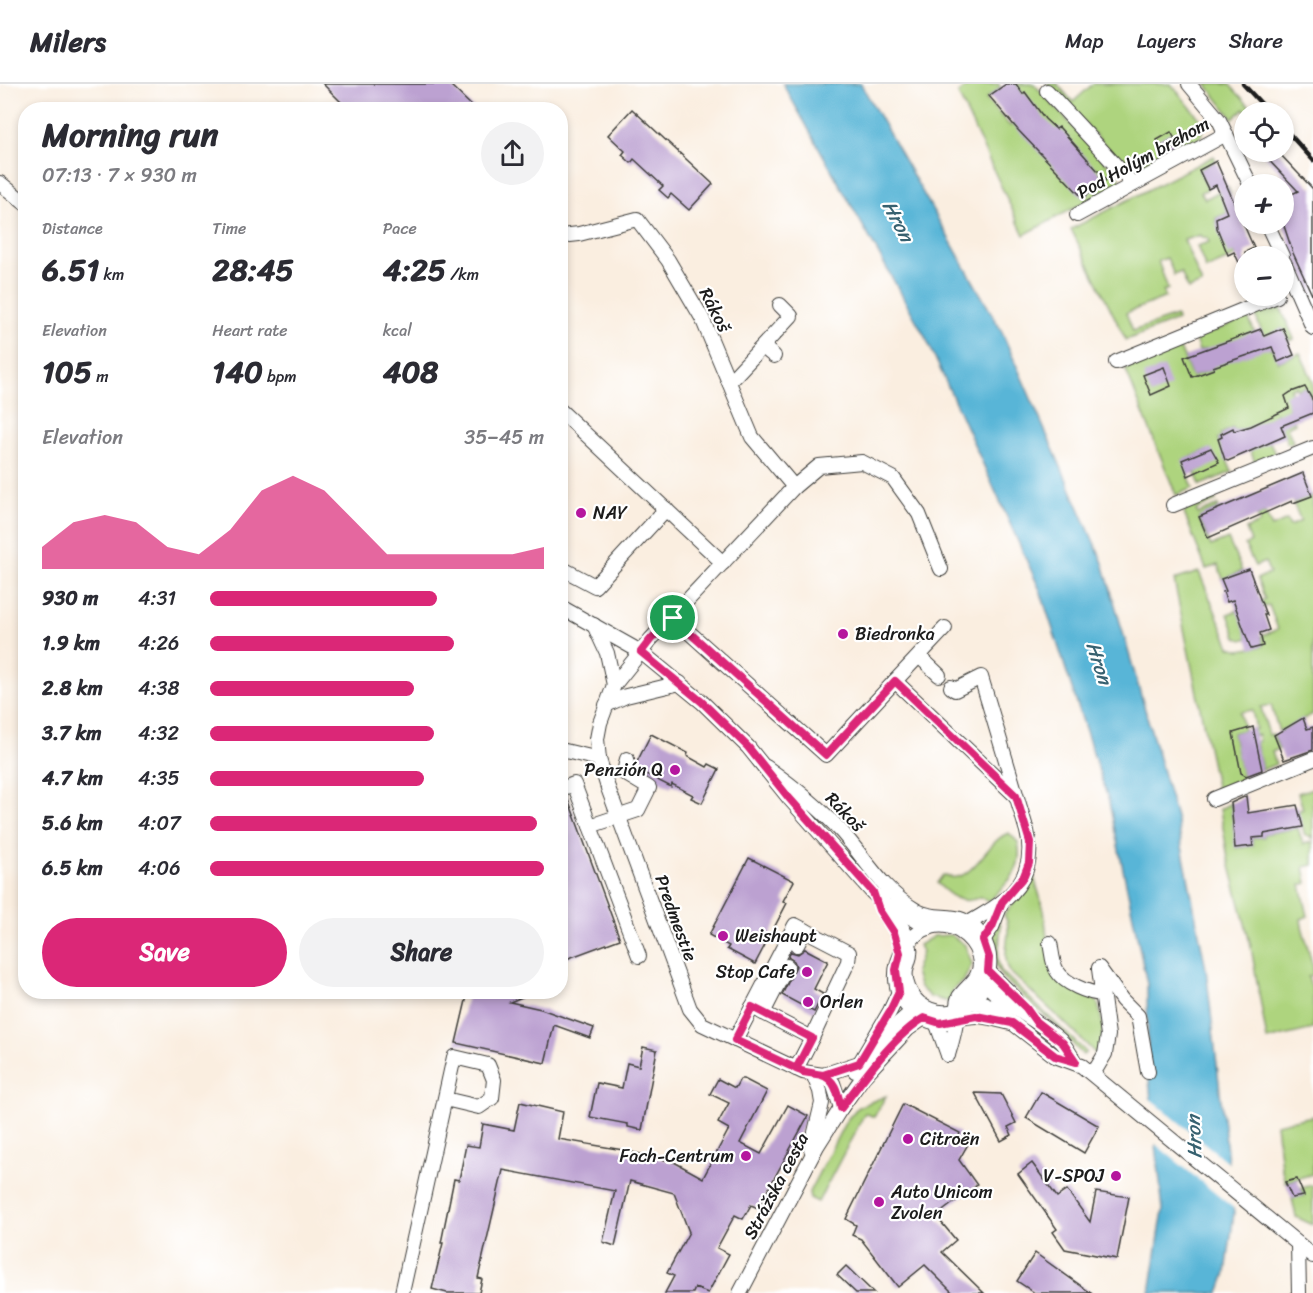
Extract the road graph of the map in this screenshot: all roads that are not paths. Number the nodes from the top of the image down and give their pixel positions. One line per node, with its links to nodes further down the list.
1 (1189, 84): 3 (street)
2 (1047, 91): 6 (street)
3 (1226, 134): 4 (street); 6 (street, Pod Holým brehom)
4 (1245, 174)
5 (0, 183): 7 (street)
6 (1133, 184): 8 (street, Pod Holým brehom)
7 (18, 198)
8 (1077, 215)
9 (568, 235): 17 (street, Rákoš)
10 (1294, 297): 13 (street)
11 (780, 305): 14 (street)
12 (1253, 306): 16 (street)
13 (1313, 328)
14 (763, 347): 15 (street); 17 (street)
15 (774, 356)
16 (1116, 362)
17 (729, 382): 20 (street, Rákoš)
18 (568, 418): 22 (street)
19 (1313, 448): 21 (street)
20 (794, 487): 23 (street); 24 (street)
21 (1173, 505)
22 (666, 509): 23 (street); 25 (street)
23 (723, 563): 27 (street)
24 (941, 569)
25 (568, 572)
26 (568, 611): 28 (street, Rákoš)
27 (673, 618): 30 (street); 33 (street)
28 (594, 625): 30 (street, Rákoš); 35 (street)
29 (945, 628): 31 (street)
30 (641, 652): 34 (street, Rákoš); 35 (street, Predmestie)
31 (919, 656): 32 (street); 33 (street)
32 (939, 675)
33 (895, 681): 44 (street)
34 (680, 683): 37 (street); 42 (street, Rákoš)
35 (614, 684): 37 (street, Predmestie)
36 (951, 687): 44 (street)
37 (606, 705): 39 (street, Predmestie)
38 (568, 752): 39 (street)
39 (599, 759): 46 (street, Predmestie)
40 (627, 759): 46 (street)
41 (1313, 759): 45 (street)
42 (766, 767): 48 (street, Rákoš); 56 (street, Rákoš)
43 (568, 786): 47 (street)
44 (1016, 796): 49 (street)
45 (1214, 799)
46 (619, 816): 47 (street); 68 (street, Predmestie)
47 (590, 826): 57 (street)
48 (890, 891): 50 (street, Rákoš); 51 (street, Rákoš)
49 (1002, 902): 50 (street); 53 (street)
50 (963, 927): 51 (street); 53 (street); 59 (street)
51 (929, 928): 56 (street)
52 (805, 930): 55 (street); 63 (street); 67 (street)
53 (983, 940): 59 (street)
54 (1050, 943): 61 (street)
55 (797, 945)
56 (904, 948): 60 (street); 64 (street)
57 (639, 956)
58 (787, 966): 63 (street)
59 (984, 976): 62 (street); 65 (street); 69 (street)
60 (899, 992): 64 (street); 70 (street, Strážska cesta)
61 (1102, 994): 72 (street); 74 (street)
62 (971, 1002): 65 (street); 66 (street)
63 (758, 1010): 67 (street); 68 (street)
64 (925, 1015): 65 (street); 65 (street); 76 (street, Strážska cesta)
65 (957, 1015): 66 (street)
66 (1012, 1023): 69 (street)
67 (812, 1038): 71 (street)
68 (735, 1040): 71 (street, Predmestie)
69 (1076, 1062): 74 (street)
70 (859, 1063): 73 (street); 76 (street, Strážska cesta)
71 (796, 1069): 73 (street, Predmestie)
72 (1148, 1071)
73 (818, 1074): 76 (street); 77 (street)
74 (1093, 1074): 79 (street)
75 (445, 1099): 81 (street)
76 (844, 1103): 77 (street, Strážska cesta)
77 (809, 1162): 82 (street, Strážska cesta)
78 (1313, 1243): 79 (street)
79 (1298, 1244): 80 (street); 83 (street)
80 (1313, 1256)
81 (402, 1293)
82 (740, 1293)
83 (1299, 1293)

